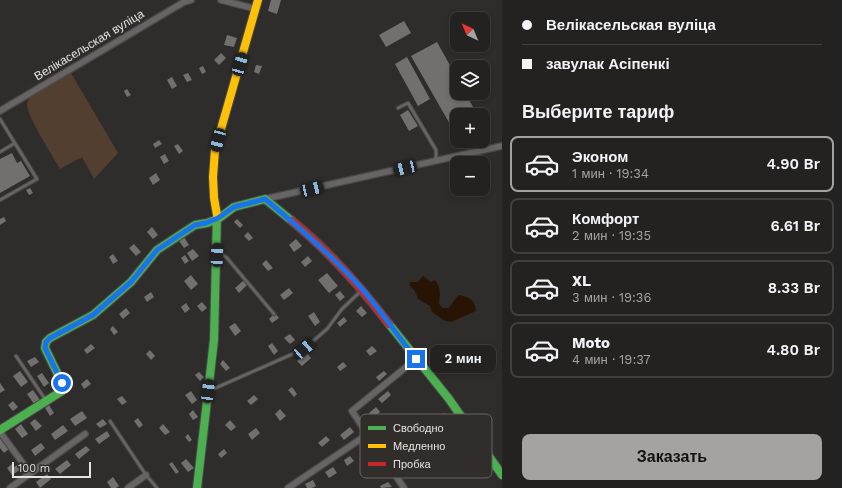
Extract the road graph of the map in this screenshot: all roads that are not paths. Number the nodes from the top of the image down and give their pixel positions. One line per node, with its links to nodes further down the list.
1 (191, 0): 6 (street, Велікасельская вуліца)
2 (221, 0): 4 (street)
3 (258, 0): 4 (street)
4 (256, 9): 14 (street)
5 (398, 108): 11 (lane)
6 (0, 111)
7 (0, 119): 8 (lane)
8 (15, 143): 10 (lane); 13 (lane)
9 (502, 146): 11 (street)
10 (0, 152)
11 (436, 160): 12 (street)
12 (265, 199): 14 (street); 16 (street)
13 (0, 200)
14 (218, 218): 15 (street); 21 (street)
15 (217, 255): 17 (lane); 20 (street)
16 (362, 289): 19 (street); 20 (lane)
17 (274, 314)
18 (16, 356): 21 (lane)
19 (416, 359): 22 (street); 24 (street)
20 (208, 391): 36 (street)
21 (46, 401): 25 (street)
22 (459, 414)
23 (110, 421): 30 (lane)
24 (360, 422)
25 (0, 431): 29 (street)
26 (85, 434): 29 (street)
27 (360, 439): 37 (street)
28 (492, 461): 31 (street)
29 (30, 473): 33 (street)
30 (146, 475): 34 (street); 35 (lane)
31 (502, 475)
32 (397, 478): 38 (street)
33 (10, 488)
34 (128, 488)
35 (157, 488)
36 (197, 488)
37 (288, 488)
38 (404, 488)

